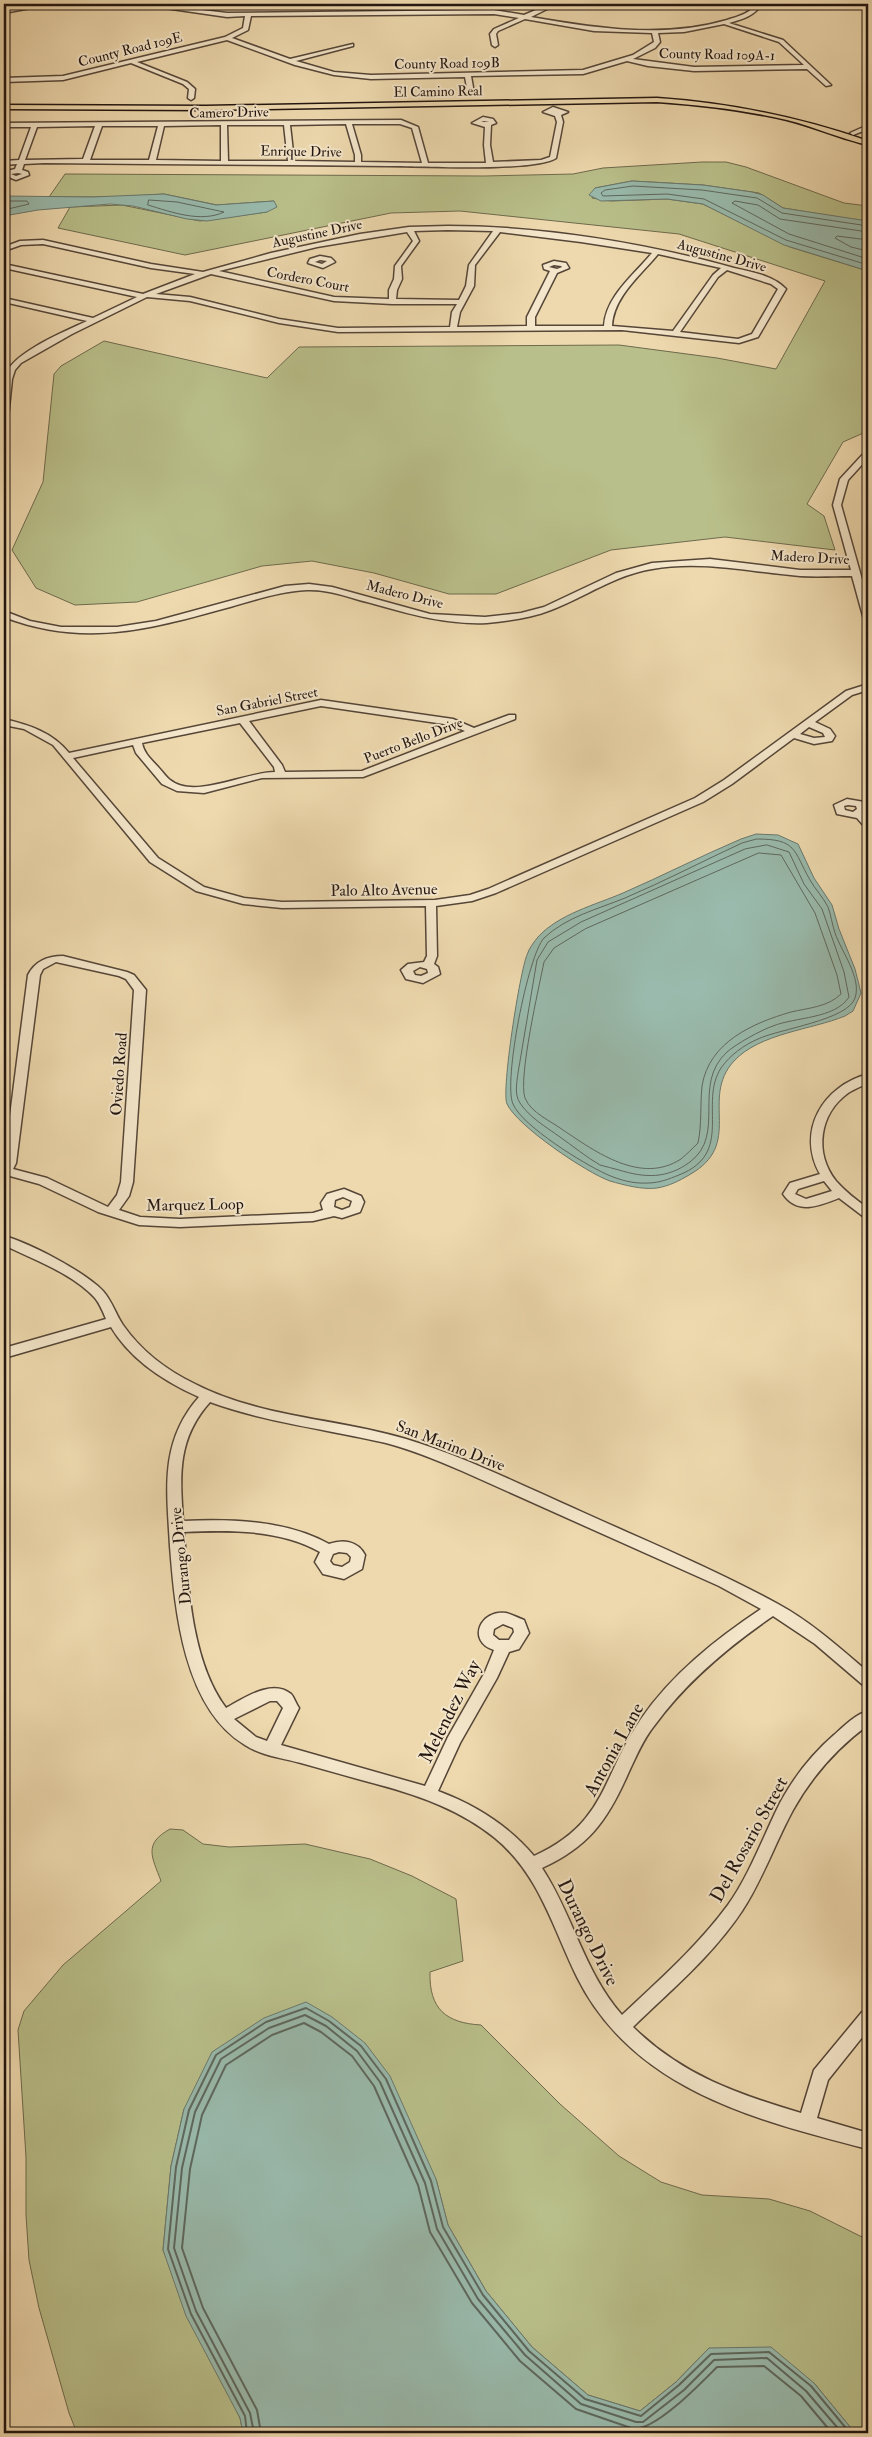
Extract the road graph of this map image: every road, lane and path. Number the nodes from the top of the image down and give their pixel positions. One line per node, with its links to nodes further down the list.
1 (49, 4): 6 (street)
2 (140, 4): 7 (street)
3 (554, 4): 8 (street)
4 (750, 4): 9 (street)
5 (759, 4): 9 (street)
6 (4, 11)
7 (248, 15): 8 (street); 12 (street, County Road 109E)
8 (527, 16): 11 (street); 14 (street)
9 (736, 19): 10 (street)
10 (725, 23): 11 (street); 18 (street)
11 (655, 32): 15 (street, County Road 109B)
12 (227, 38): 16 (street, County Road 109E); 17 (street, County Road 109B)
13 (351, 45): 17 (street)
14 (495, 45)
15 (625, 59): 18 (street, County Road 109A-1); 19 (street, County Road 109B)
16 (131, 61): 20 (street, County Road 109E); 23 (street)
17 (290, 61): 19 (street, County Road 109B)
18 (809, 67): 21 (street)
19 (468, 75): 22 (street)
20 (4, 80)
21 (828, 85)
22 (471, 93)
23 (191, 98)
24 (618, 98): 25 (main road, El Camino Real); 26 (main road, El Camino Real); 39 (main road, El Camino Real)
25 (4, 106)
26 (757, 107): 27 (main road, El Camino Real); 27 (main road)
27 (781, 112): 38 (main road, El Camino Real)
28 (558, 115): 50 (street, Enrique Drive)
29 (348, 122): 30 (street, Camero Drive); 48 (street); 49 (street, Camero Drive)
30 (287, 124): 34 (street, Camero Drive); 47 (street)
31 (4, 125): 32 (street, Camero Drive)
32 (35, 125): 33 (street, Camero Drive); 43 (street)
33 (99, 125): 36 (street, Camero Drive); 42 (street)
34 (224, 125): 36 (street, Camero Drive); 45 (street)
35 (488, 125): 50 (street)
36 (162, 126): 44 (street)
37 (868, 128): 38 (street)
38 (853, 133): 39 (main road); 40 (main road, El Camino Real)
39 (845, 136): 41 (main road, El Camino Real)
40 (868, 138)
41 (868, 143)
42 (86, 161): 43 (street, Enrique Drive); 44 (street, Enrique Drive)
43 (22, 162): 46 (street, Enrique Drive); 51 (street)
44 (152, 162): 45 (street, Enrique Drive)
45 (224, 162): 47 (street, Enrique Drive)
46 (4, 163)
47 (291, 163): 48 (street, Enrique Drive)
48 (358, 164): 49 (street, Enrique Drive)
49 (425, 164): 50 (street, Enrique Drive)
50 (490, 165)
51 (18, 171)
52 (410, 229): 53 (street, Augustine Drive); 55 (street, Augustine Drive); 64 (street)
53 (498, 230): 56 (street, Augustine Drive); 65 (street)
54 (4, 249): 61 (street, Cordero Court)
55 (302, 249): 57 (street); 61 (street, Augustine Drive)
56 (657, 251): 59 (street, Augustine Drive); 67 (street)
57 (316, 258)
58 (4, 266): 62 (street, Augustine Drive)
59 (726, 268): 70 (street); 70 (street, Augustine Drive)
60 (554, 271): 68 (street)
61 (207, 272): 62 (street, Augustine Drive); 64 (street, Cordero Court)
62 (145, 295): 66 (street, Augustine Drive); 69 (street, Augustine Drive)
63 (4, 300): 66 (street)
64 (392, 302): 65 (street, Cordero Court)
65 (462, 302): 69 (street)
66 (94, 320): 71 (street, Augustine Drive)
67 (608, 328): 68 (street, Augustine Drive); 70 (street, Augustine Drive)
68 (531, 329): 69 (street, Augustine Drive)
69 (453, 330)
70 (675, 334)
71 (8, 368): 72 (street, Augustine Drive)
72 (4, 418)
73 (868, 454): 74 (street)
74 (857, 573): 75 (street, Madero Drive); 76 (street)
75 (4, 614)
76 (868, 616)
77 (868, 687): 79 (street, Palo Alto Avenue)
78 (868, 693): 79 (street, Palo Alto Avenue)
79 (846, 697): 83 (street, Palo Alto Avenue)
80 (512, 717): 84 (street, Puerto Bello Drive)
81 (243, 720): 84 (street, San Gabriel Street); 86 (street, San Gabriel Street); 88 (street)
82 (4, 722): 87 (street, Palo Alto Avenue)
83 (809, 723): 85 (street, Palo Alto Avenue); 85 (street)
84 (472, 731): 88 (street, Puerto Bello Drive)
85 (794, 735): 91 (street, Palo Alto Avenue)
86 (137, 742): 87 (street, San Gabriel Street); 88 (street, Puerto Bello Drive)
87 (67, 756): 91 (street, Palo Alto Avenue)
88 (280, 775)
89 (859, 814): 90 (street)
90 (868, 824)
91 (430, 903): 92 (street)
92 (428, 965)
93 (868, 1078): 95 (street)
94 (5, 1173): 97 (street, Marquez Loop); 97 (street, Oviedo Road)
95 (825, 1176): 96 (street); 96 (street)
96 (840, 1193): 99 (street)
97 (111, 1212): 98 (street, Marquez Loop)
98 (332, 1212)
99 (868, 1214)
100 (4, 1240): 101 (street, San Marino Drive)
101 (114, 1321): 102 (street); 103 (street, San Marino Drive)
102 (4, 1353)
103 (208, 1396): 104 (street, Durango Drive); 106 (street, San Marino Drive)
104 (177, 1527): 105 (street); 110 (street, Durango Drive)
105 (328, 1550)
106 (773, 1608): 108 (street, San Marino Drive); 113 (street, Antonia Lane)
107 (503, 1647): 112 (street, Melendez Way)
108 (868, 1681)
109 (868, 1717): 115 (street, Del Rosario Street)
110 (223, 1718): 111 (street, Durango Drive); 111 (street)
111 (271, 1749): 112 (street, Durango Drive)
112 (430, 1794): 113 (street, Durango Drive)
113 (531, 1865): 115 (street, Durango Drive)
114 (868, 2017): 116 (street)
115 (622, 2027): 116 (street, Durango Drive)
116 (807, 2122): 117 (street, Durango Drive)
117 (868, 2141)

